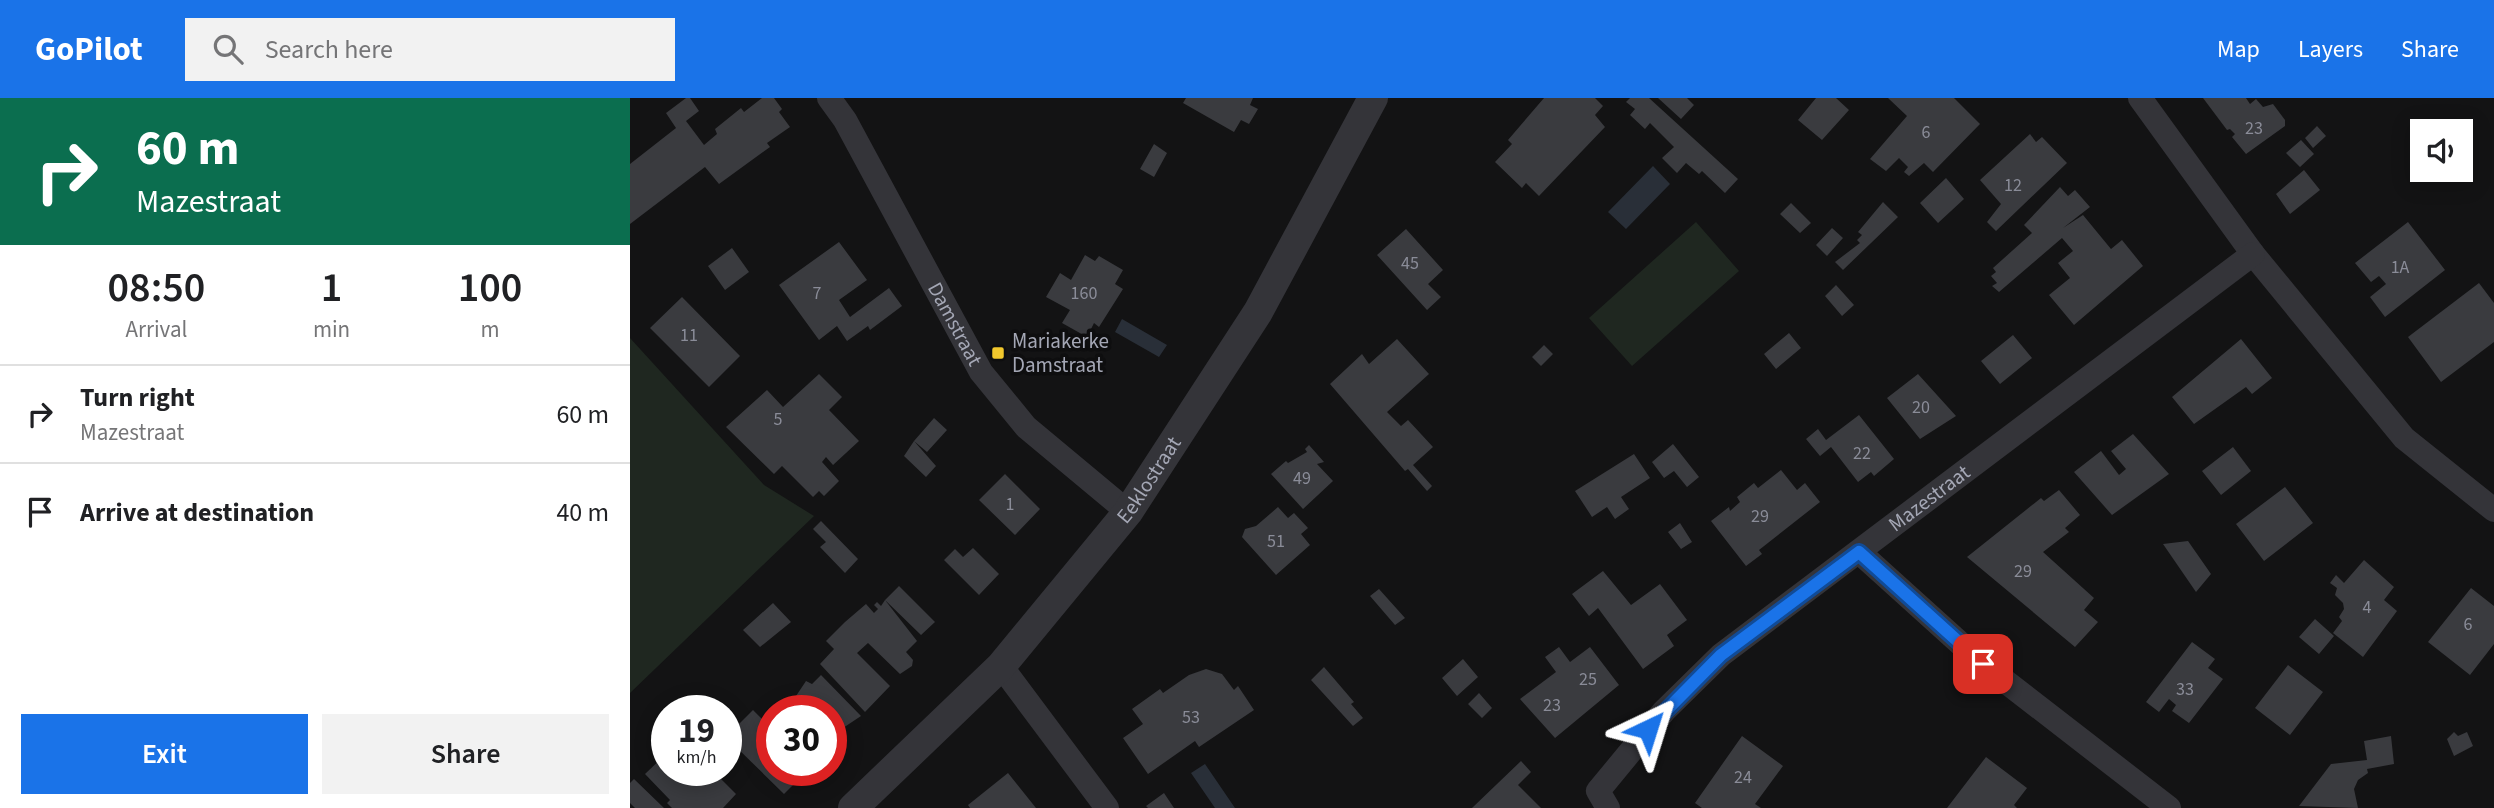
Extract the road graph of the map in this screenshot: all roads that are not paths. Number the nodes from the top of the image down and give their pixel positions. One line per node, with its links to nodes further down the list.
1 (829, 98): 6 (street, Damstraat)
2 (1373, 98): 6 (street, Eeklostraat)
3 (2140, 98): 4 (street)
4 (2253, 254): 5 (street); 7 (street, Mazestraat)
5 (2494, 510)
6 (1128, 512): 8 (street, Eeklostraat)
7 (1859, 552): 11 (street, Mazestraat); 12 (street)
8 (1001, 666): 9 (street, Eeklostraat); 10 (street)
9 (853, 808)
10 (1107, 808)
11 (1608, 808)
12 (2169, 808)

